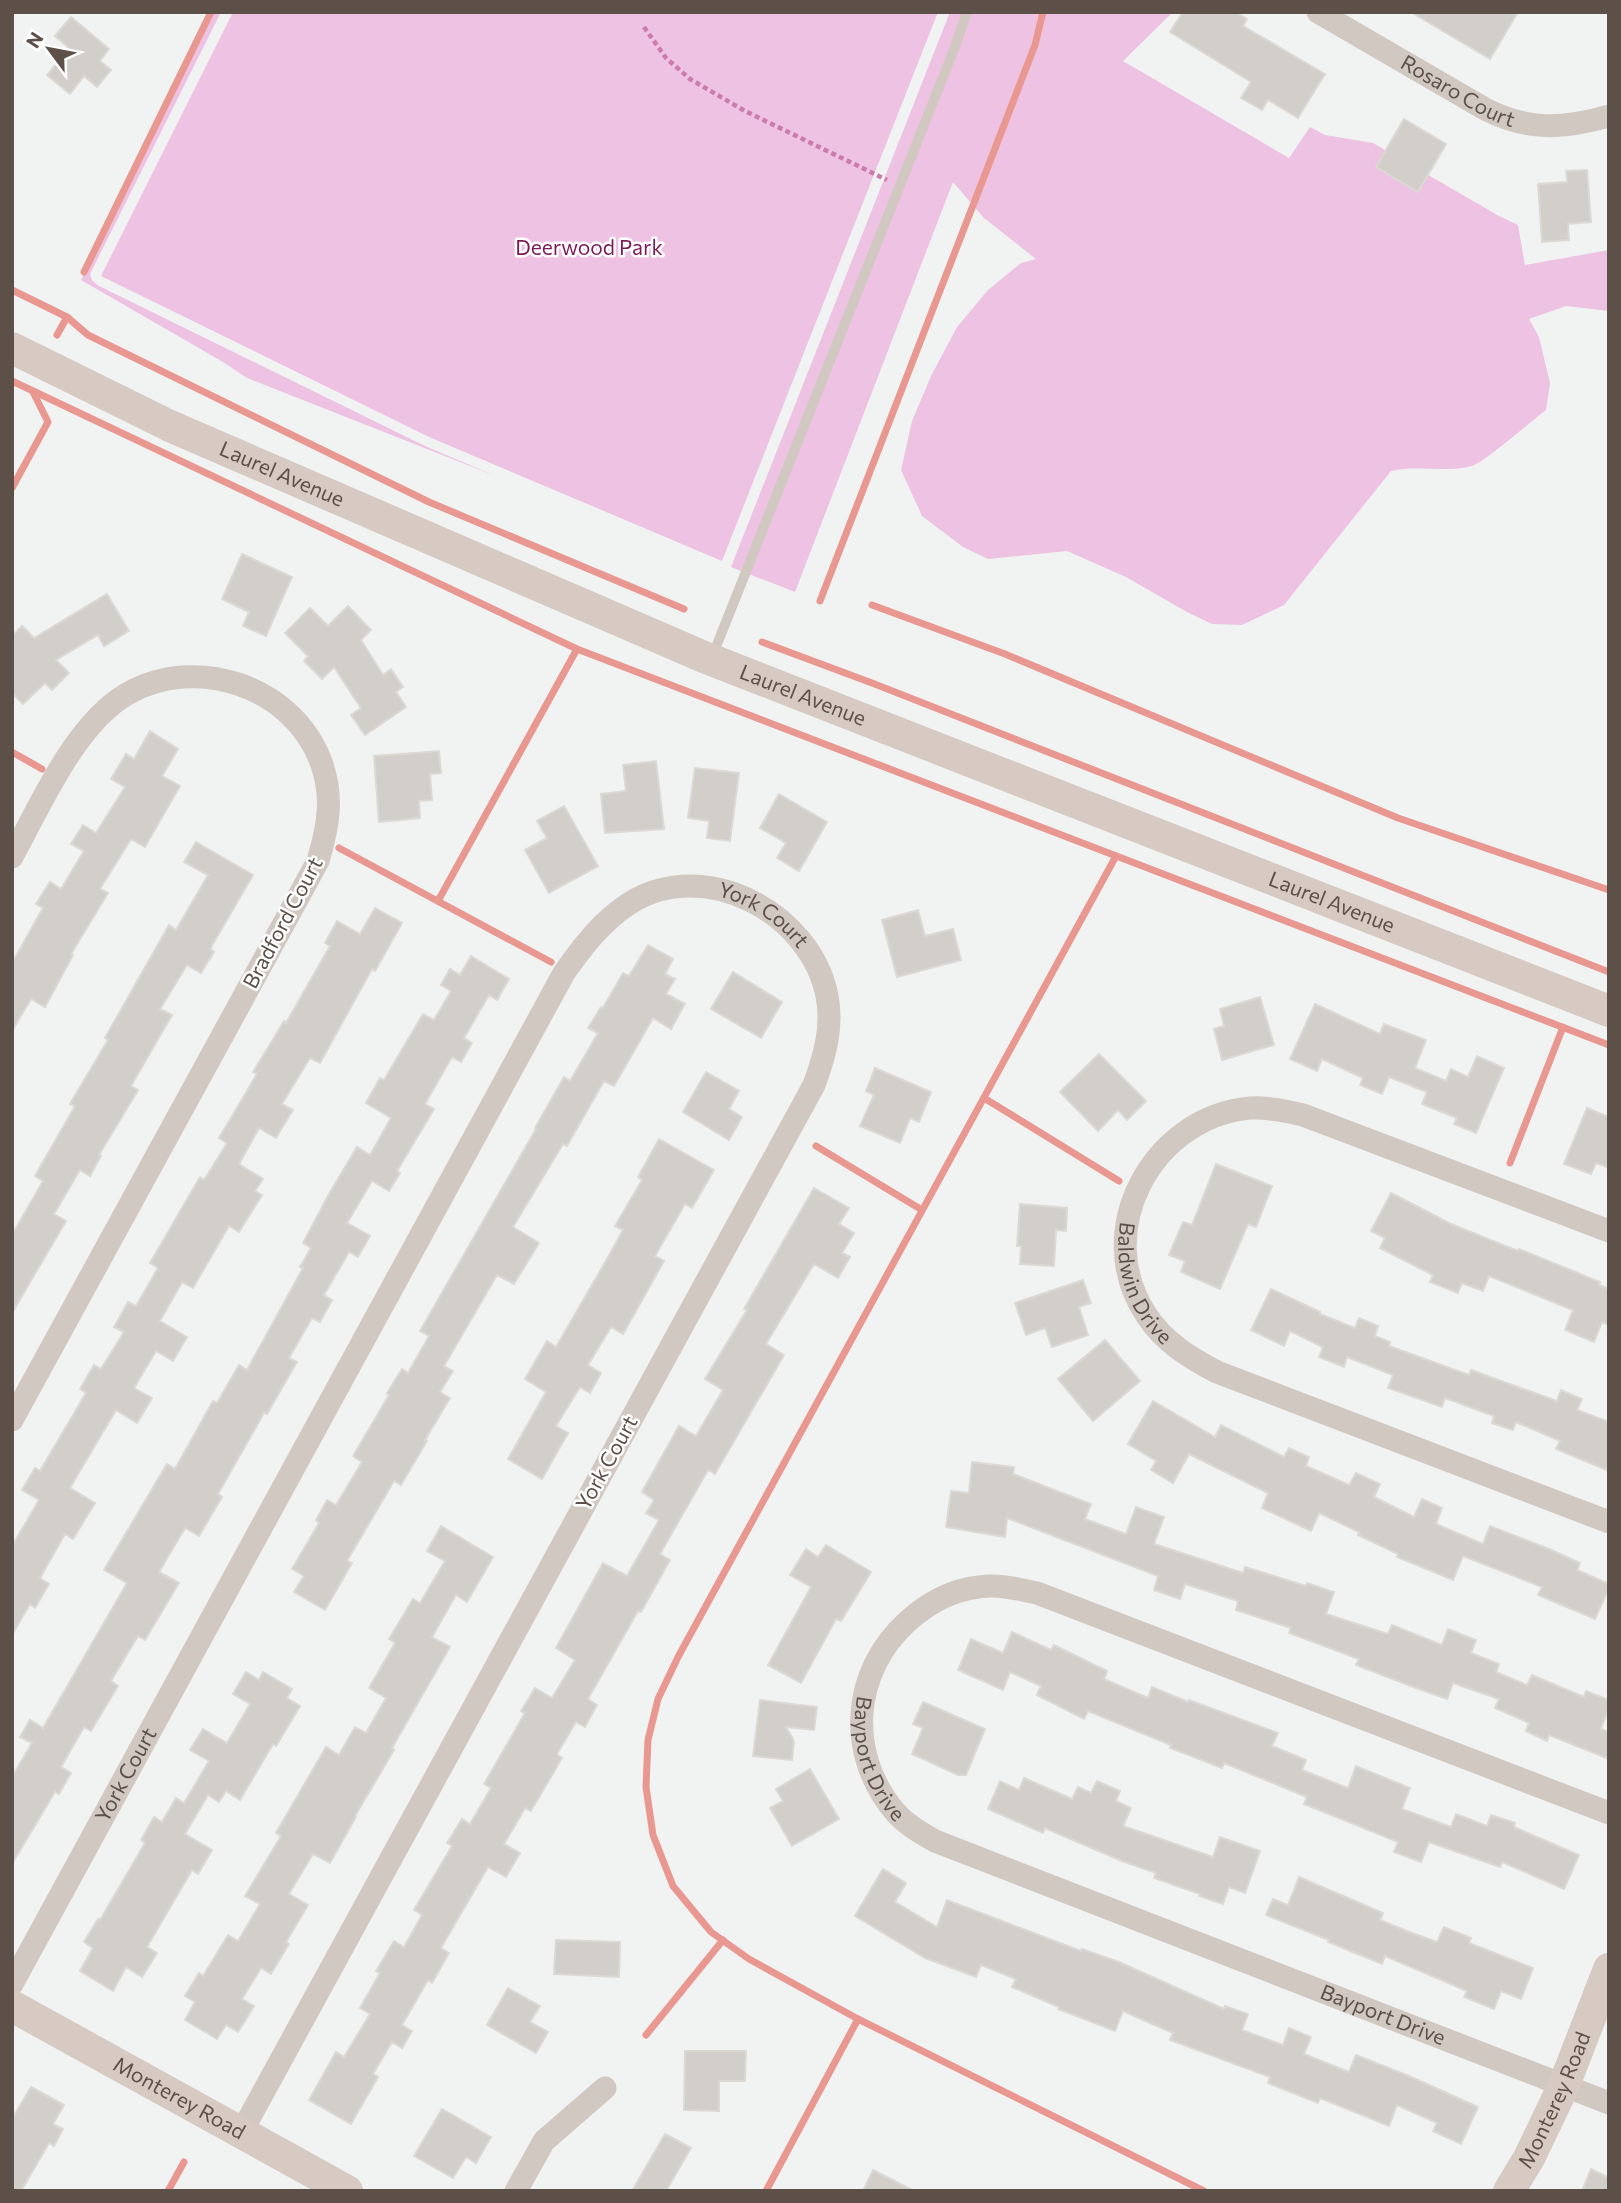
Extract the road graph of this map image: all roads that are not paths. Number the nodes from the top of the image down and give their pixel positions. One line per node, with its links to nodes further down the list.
1 (967, 12): 5 (lane)
2 (1318, 12): 3 (street, Rosaro Court)
3 (1609, 116)
4 (12, 348): 5 (main road, Laurel Avenue)
5 (711, 659): 7 (main road, Laurel Avenue)
6 (12, 857): 9 (street, Bradford Court)
7 (1609, 1011)
8 (1609, 1231): 10 (street, Baldwin Drive)
9 (12, 1420)
10 (1609, 1522)
11 (1609, 1813): 15 (street, Bayport Drive)
12 (1609, 1969): 15 (main road, Monterey Road)
13 (12, 1984): 18 (street, York Court)
14 (12, 2006): 18 (main road, Monterey Road)
15 (1564, 2085): 17 (street, Bayport Drive); 21 (main road, Monterey Road)
16 (605, 2088): 20 (street)
17 (1609, 2102)
18 (241, 2133): 19 (main road, Monterey Road)
19 (346, 2191)
20 (516, 2191)
21 (1509, 2191)

